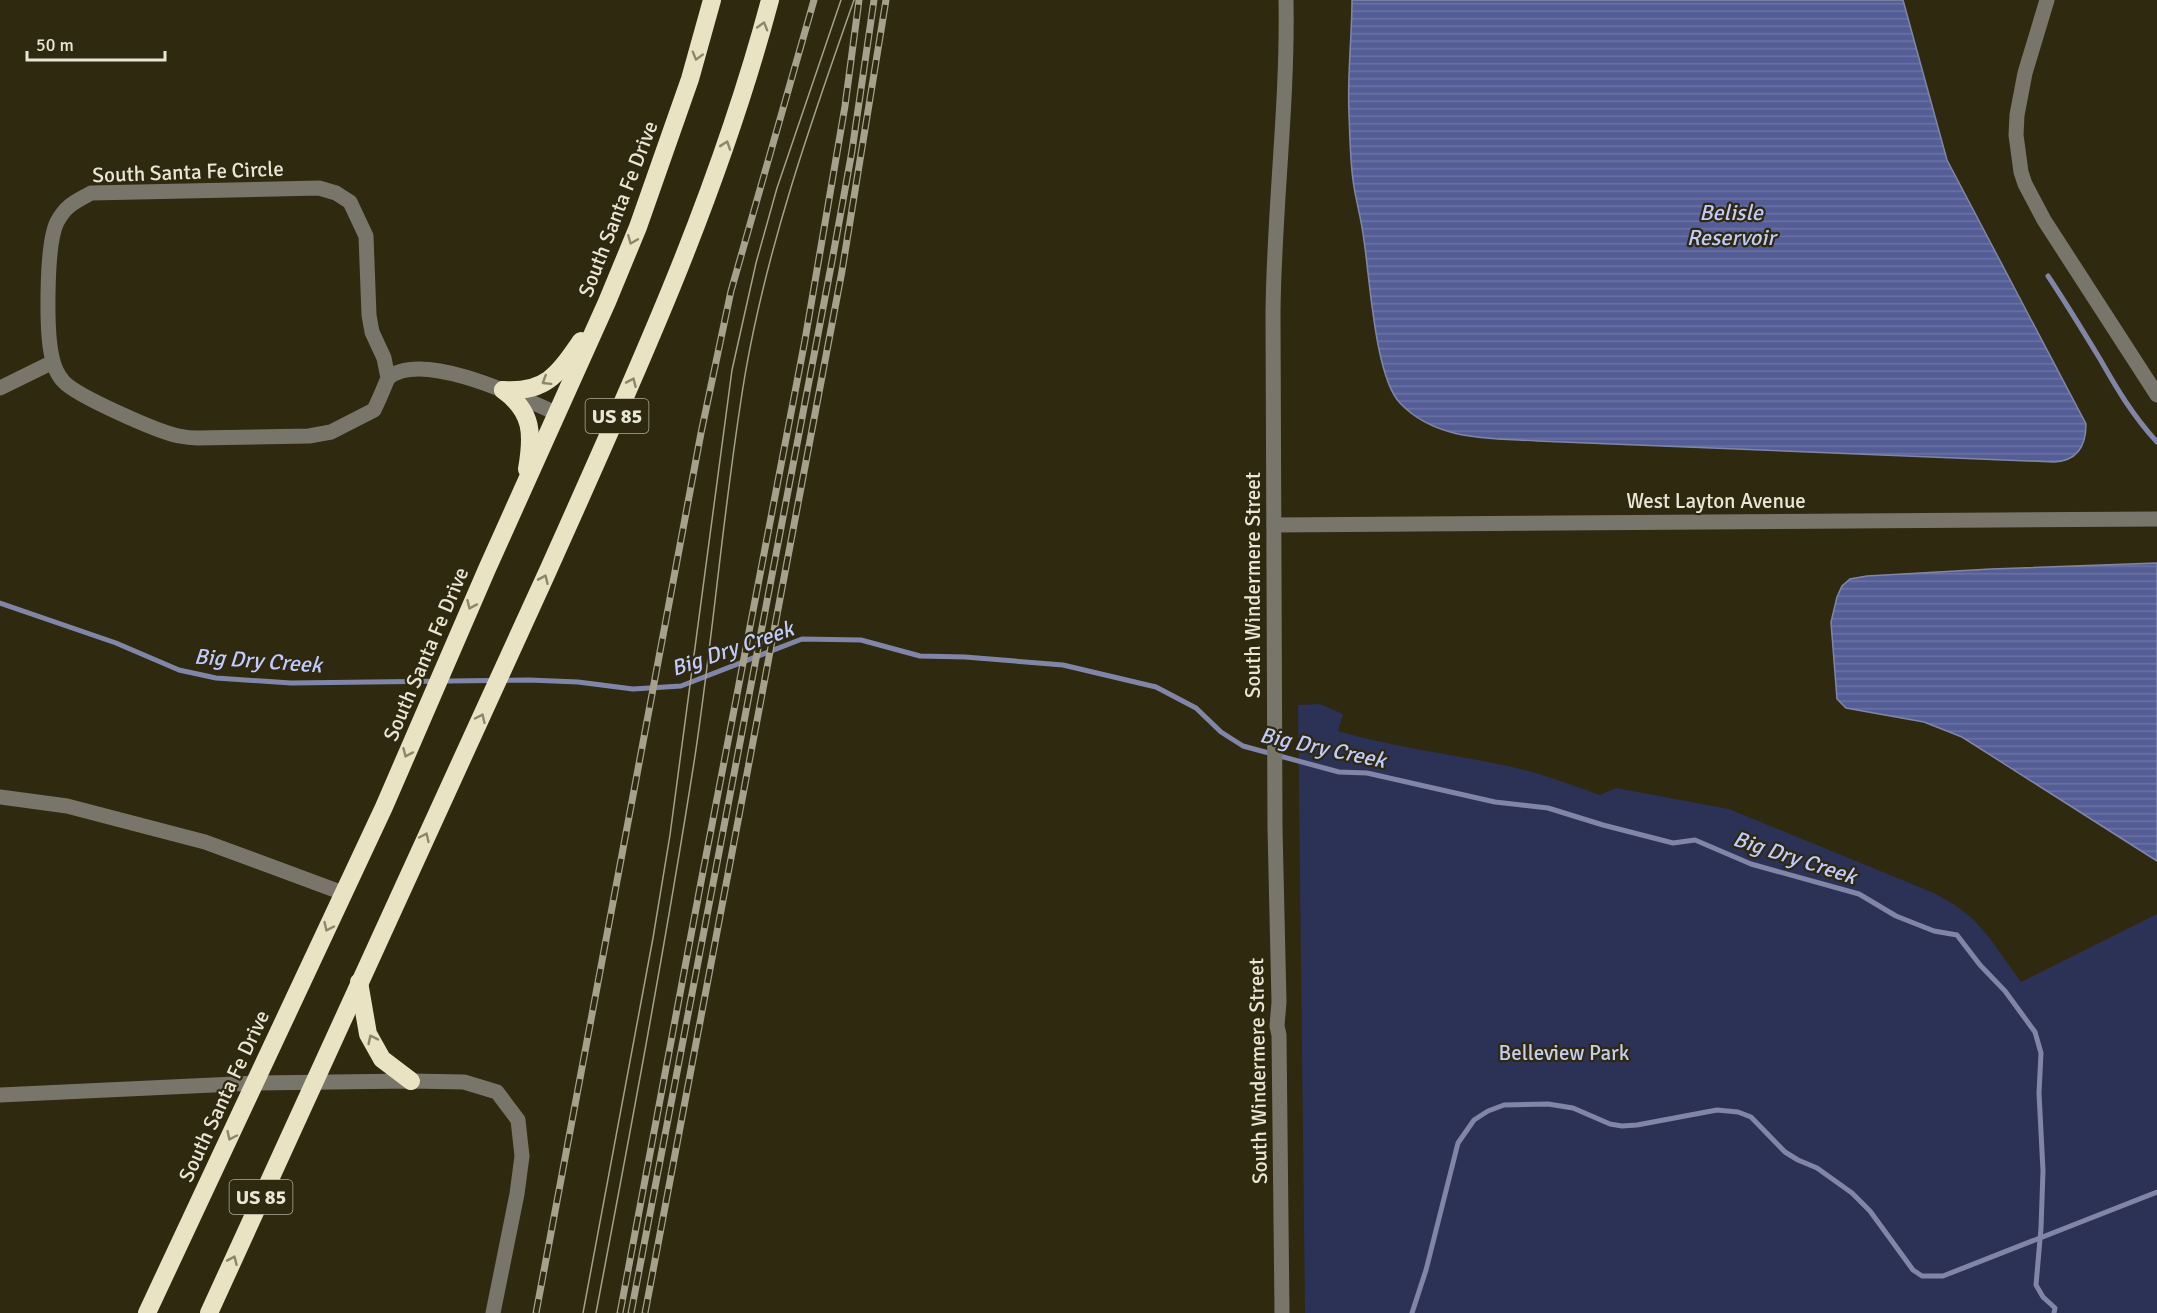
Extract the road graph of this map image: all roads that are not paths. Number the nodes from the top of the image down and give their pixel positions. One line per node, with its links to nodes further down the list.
1 (712, 0): 5 (highway, South Santa Fe Drive / US 85, one-way to 5)
2 (770, 0): 17 (highway, US 85, one-way to 2)
3 (1286, 0): 14 (street, South Windermere Street)
4 (2047, 0): 10 (street)
5 (607, 302): 9 (highway, one-way to 9); 11 (highway, South Santa Fe Drive / US 85)
6 (53, 362): 7 (street, South Santa Fe Circle); 7 (street, South Santa Fe Circle); 8 (street)
7 (388, 378): 9 (street)
8 (0, 388)
9 (503, 390): 11 (street); 12 (highway)
10 (2157, 395)
11 (558, 414): 12 (highway, South Santa Fe Drive / US 85)
12 (522, 494): 16 (highway, South Santa Fe Drive / US 85, one-way to 16)
13 (2157, 519): 14 (street, West Layton Avenue)
14 (1274, 525): 25 (street, South Windermere Street)
15 (0, 797): 16 (street)
16 (343, 893): 20 (highway, South Santa Fe Drive / US 85, one-way to 20)
17 (359, 982): 18 (highway, one-way to 17); 19 (highway, US 85)
18 (411, 1081): 19 (street); 24 (street)
19 (313, 1082): 20 (street); 23 (highway, US 85, one-way to 19)
20 (256, 1083): 21 (street); 22 (highway, South Santa Fe Drive / US 85, one-way to 22)
21 (0, 1095)
22 (147, 1308)
23 (209, 1313)
24 (493, 1313)
25 (1282, 1313)

